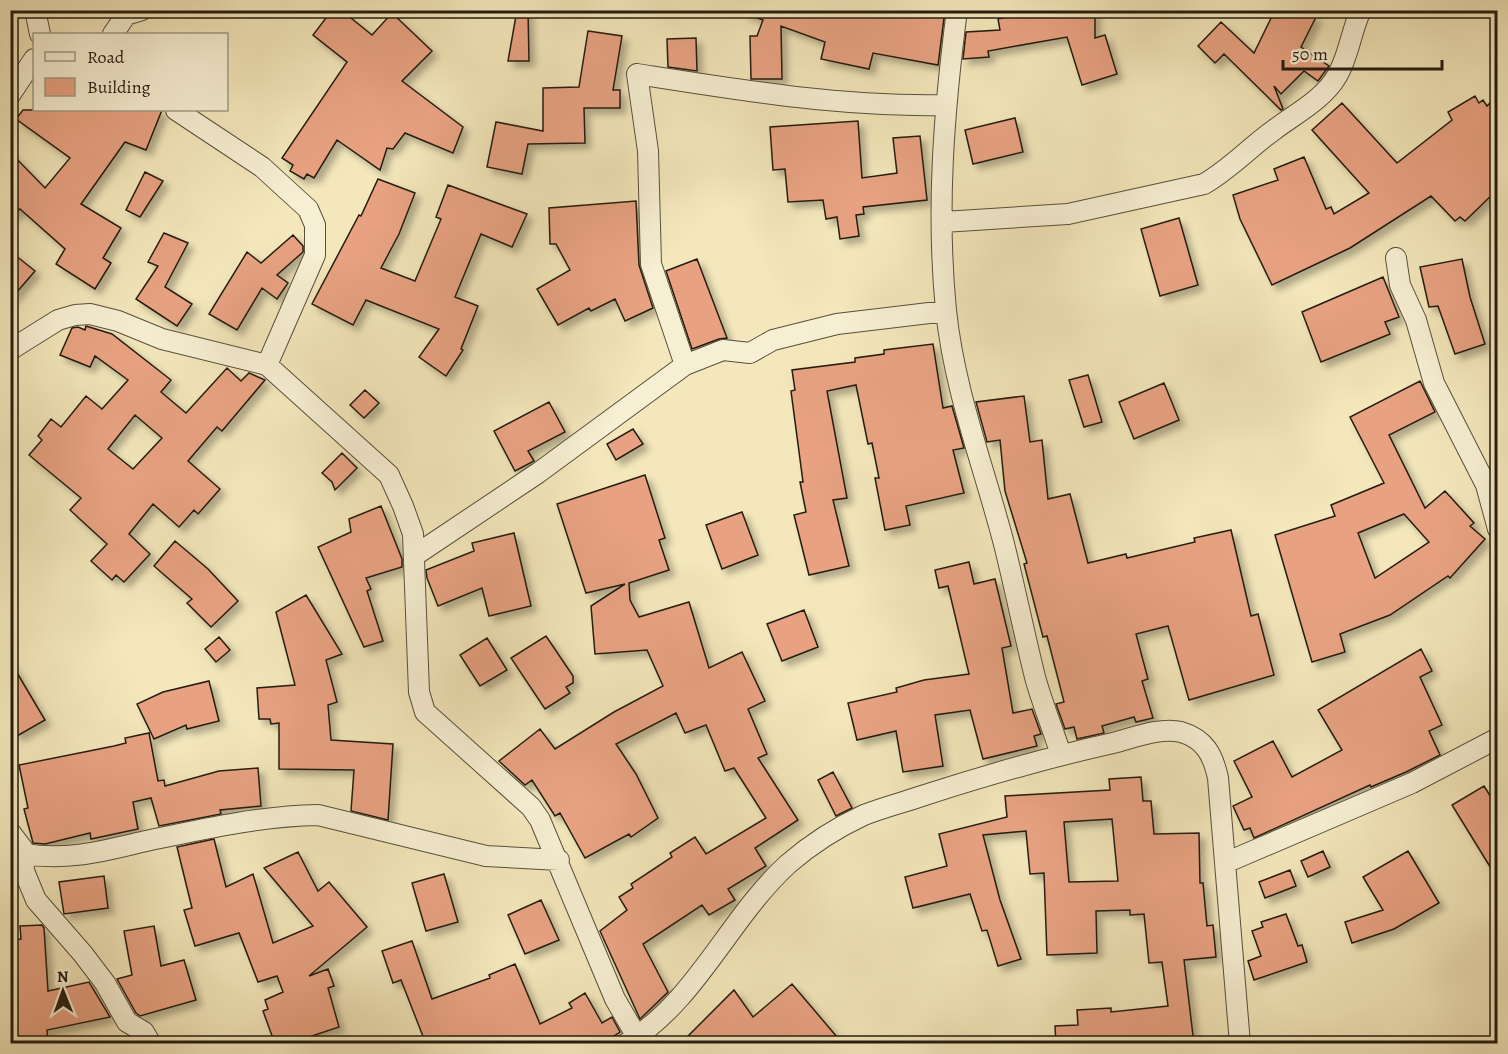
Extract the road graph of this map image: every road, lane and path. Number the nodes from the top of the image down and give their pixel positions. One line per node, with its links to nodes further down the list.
1 (35, 10): 5 (street)
2 (142, 10): 6 (street)
3 (957, 10): 9 (street)
4 (1361, 10): 11 (street)
5 (40, 33)
6 (114, 33)
7 (33, 60): 8 (street)
8 (10, 95)
9 (945, 105): 11 (street); 16 (street)
10 (178, 111): 15 (street)
11 (943, 222): 13 (street)
12 (1396, 258): 17 (street)
13 (946, 311): 16 (street); 20 (street)
14 (10, 350): 15 (street)
15 (267, 365): 18 (street)
16 (685, 365): 18 (street)
17 (1497, 529)
18 (414, 556): 23 (street)
19 (1497, 738): 24 (street)
20 (1061, 755): 24 (street); 25 (street)
21 (10, 832): 22 (street)
22 (24, 854): 23 (street); 26 (street)
23 (559, 860): 25 (street)
24 (1224, 862): 27 (street)
25 (636, 1041)
26 (151, 1044)
27 (1240, 1044)

